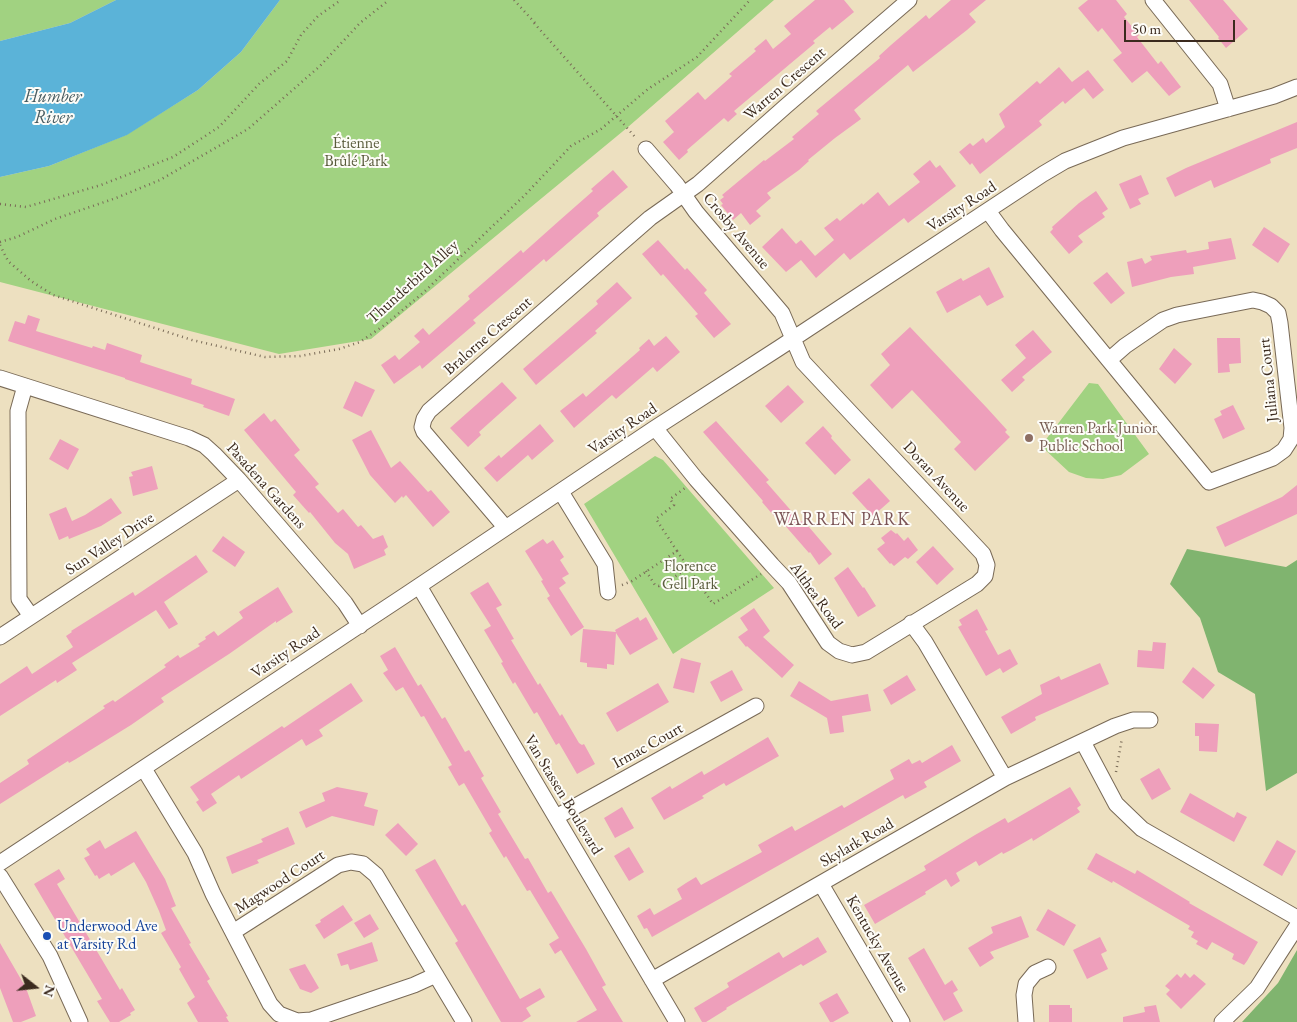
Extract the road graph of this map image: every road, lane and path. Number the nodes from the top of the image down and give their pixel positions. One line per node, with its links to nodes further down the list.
1 (341, 0): 14 (path)
2 (389, 0): 16 (path)
3 (514, 0): 7 (path)
4 (750, 0): 11 (path, Thunderbird Alley)
5 (909, 0): 13 (street, Warren Crescent)
6 (1153, 0): 10 (street)
7 (534, 23): 8 (path); 11 (path)
8 (580, 75)
9 (1297, 87): 10 (street, Varsity Road)
10 (1228, 109): 15 (street, Varsity Road)
11 (616, 116): 12 (path); 16 (path, Thunderbird Alley)
12 (646, 148): 13 (street, Crosby Avenue)
13 (684, 194): 17 (street, Crosby Avenue); 25 (street, Bralorne Crescent)
14 (0, 204)
15 (988, 211): 17 (street, Varsity Road); 18 (street, Juliana Court)
16 (0, 243)
17 (794, 338): 21 (street, Varsity Road); 33 (street, Doran Avenue)
18 (1109, 360): 18 (street, Juliana Court)
19 (0, 378): 20 (street, Pasadena Gardens)
20 (24, 386): 22 (street, Pasadena Gardens); 32 (street)
21 (655, 428): 24 (street, Varsity Road); 33 (street, Althea Road)
22 (239, 480): 32 (street, Sun Valley Drive); 34 (street, Pasadena Gardens)
23 (688, 485): 26 (path)
24 (561, 492): 25 (street, Varsity Road); 31 (street)
25 (505, 528): 30 (street, Varsity Road)
26 (677, 551): 27 (path); 28 (path)
27 (689, 568): 28 (path); 29 (path)
28 (646, 571): 31 (path)
29 (764, 572)
30 (419, 586): 34 (street, Varsity Road); 43 (street, Van Stassen Boulevard)
31 (608, 592)
32 (31, 616): 35 (street, Sun Valley Drive)
33 (911, 624): 42 (street)
34 (360, 626): 40 (street, Varsity Road)
35 (0, 637)
36 (756, 706): 43 (street, Irmac Court)
37 (1150, 720): 39 (street, Skylark Road)
38 (1122, 734): 41 (path)
39 (1083, 742): 42 (street, Skylark Road); 47 (street)
40 (144, 769): 44 (street, Varsity Road); 49 (street, Magwood Court)
41 (1114, 777)
42 (1005, 778): 46 (street, Skylark Road)
43 (556, 817): 52 (street, Van Stassen Boulevard)
44 (0, 863)
45 (0, 876): 53 (street)
46 (821, 884): 52 (street, Skylark Road); 56 (street, Kentucky Avenue)
47 (1297, 918)
48 (1297, 926): 58 (street)
49 (233, 932): 51 (street, Magwood Court); 51 (street, Magwood Court)
50 (1048, 967): 57 (street)
51 (436, 975): 54 (street, Magwood Court)
52 (652, 980): 55 (street, Van Stassen Boulevard)
53 (80, 1022)
54 (464, 1022)
55 (677, 1022)
56 (902, 1022)
57 (1026, 1022)
58 (1222, 1022)

